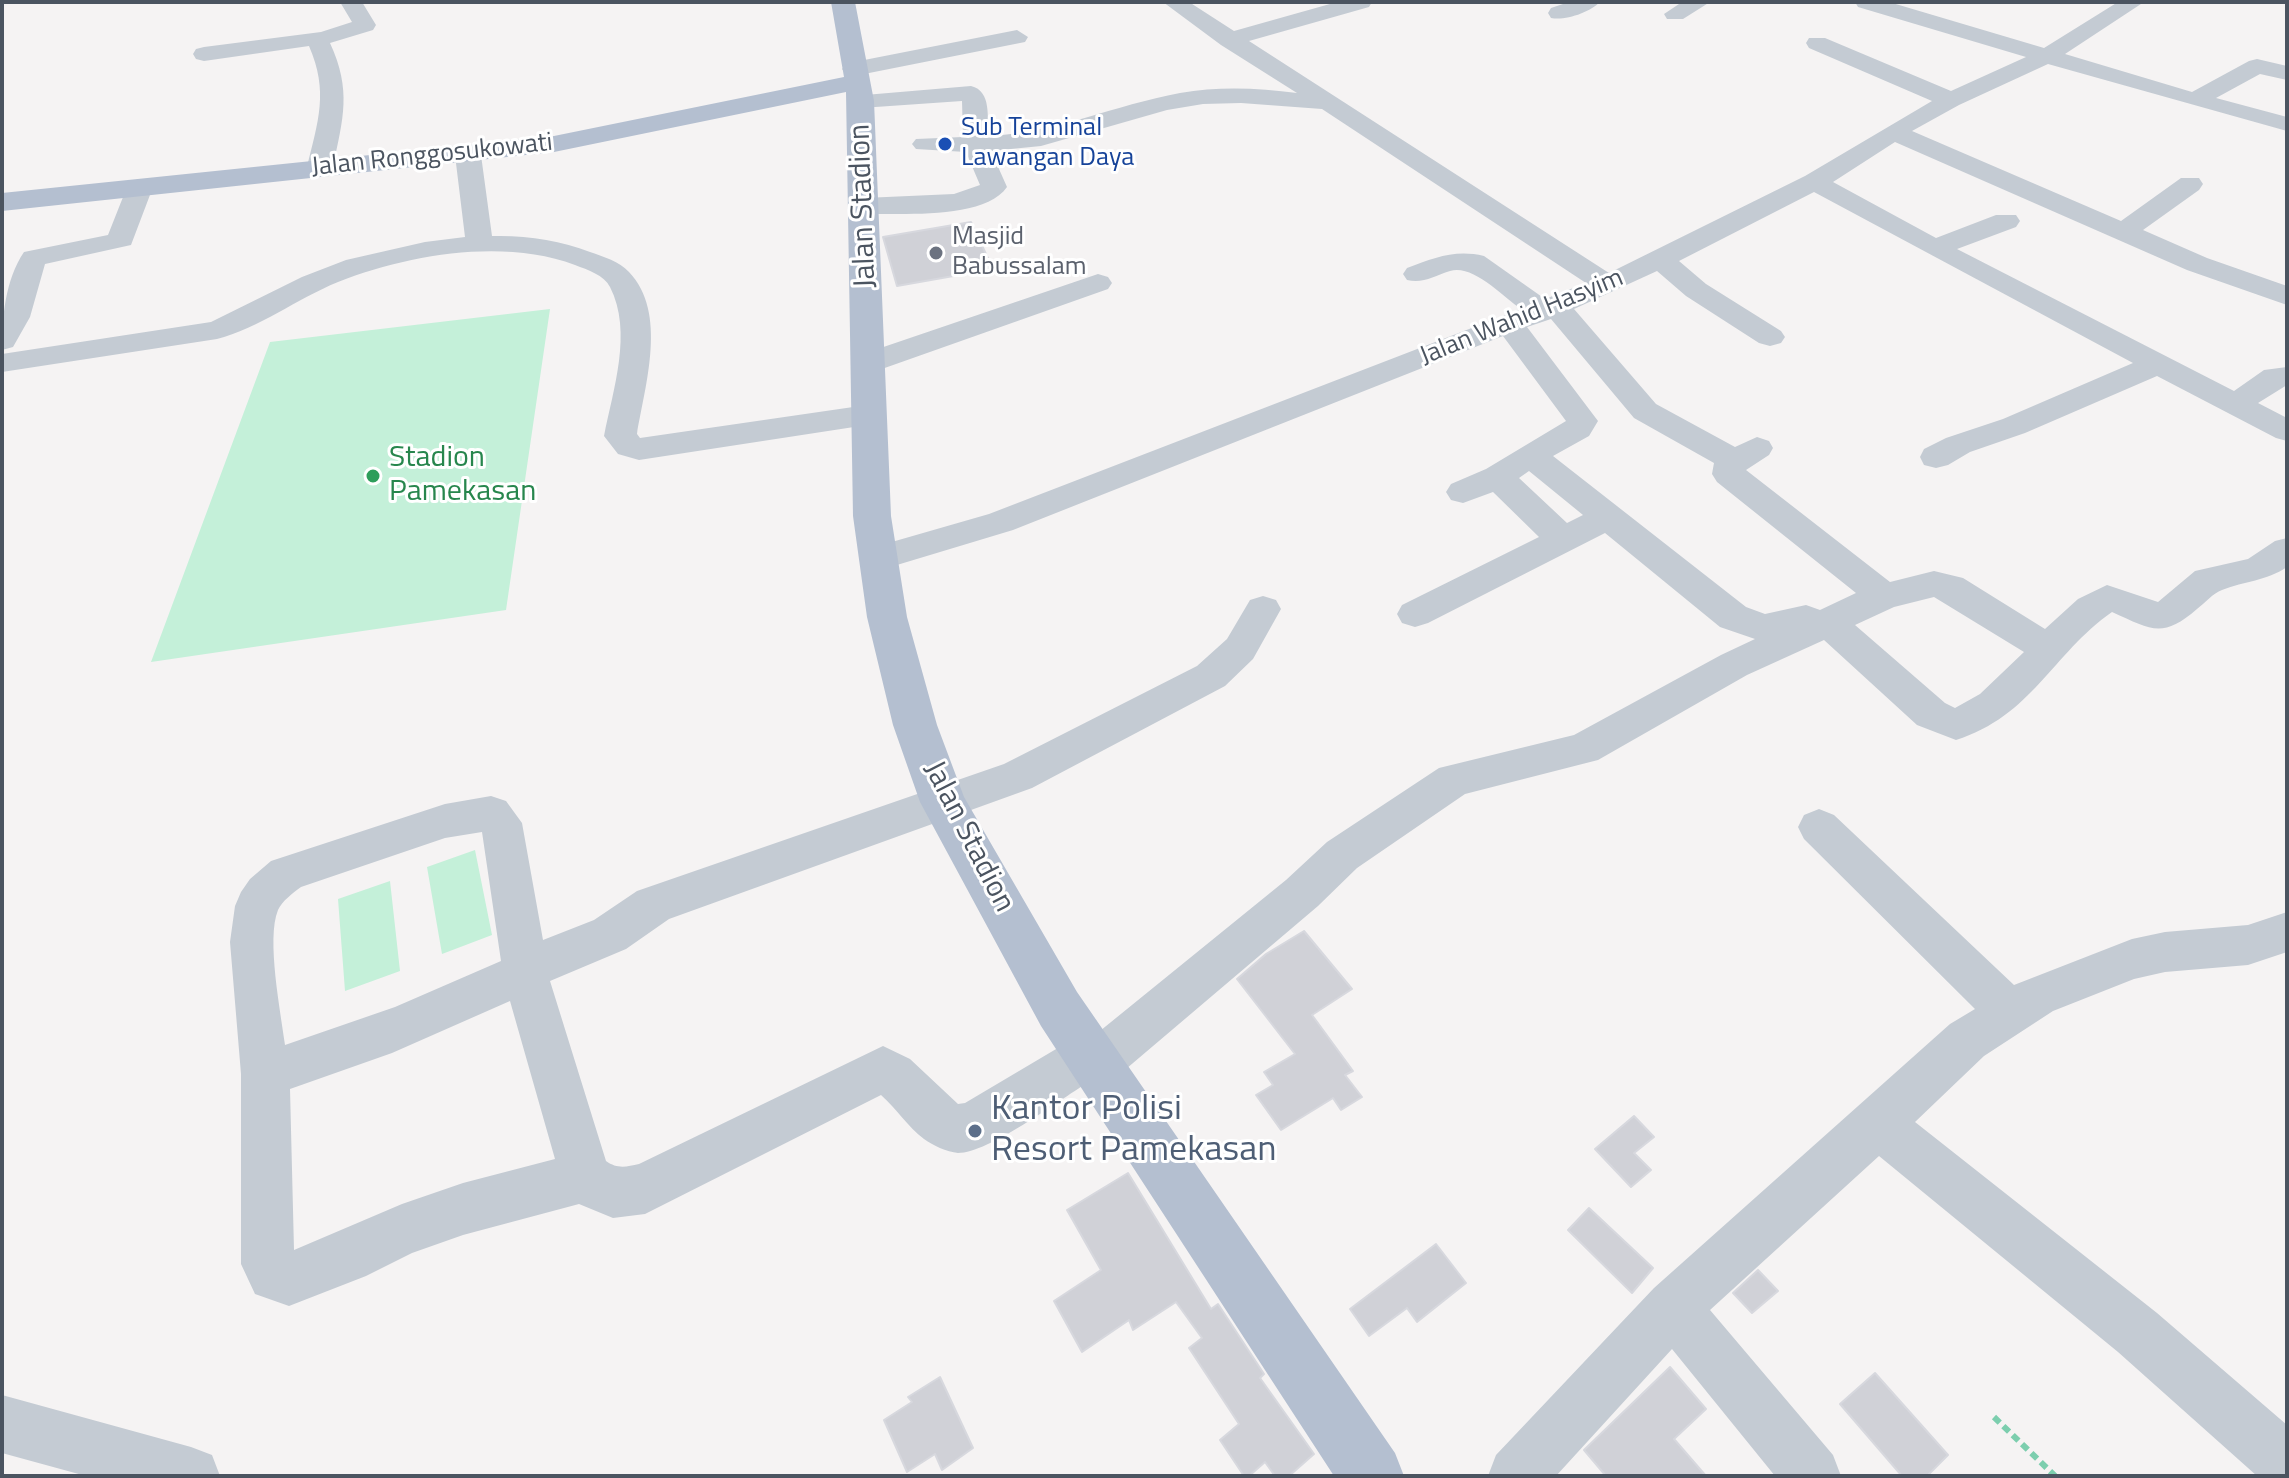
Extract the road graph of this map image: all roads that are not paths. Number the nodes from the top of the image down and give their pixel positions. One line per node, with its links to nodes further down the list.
1 (351, 2): 14 (street)
2 (843, 2): 20 (main road, Jalan Stadion)
3 (1174, 2): 15 (street)
4 (1285, 2): 12 (street)
5 (1361, 2): 12 (street)
6 (1589, 2): 10 (street)
7 (1699, 2): 11 (street)
8 (1866, 2): 18 (street)
9 (2133, 2): 18 (street, Jalan Wahid Hasyim)
10 (1559, 13)
11 (1675, 14)
12 (1308, 16): 15 (street)
13 (1017, 37): 20 (street)
14 (319, 38): 17 (street); 30 (street)
15 (1229, 40): 24 (street)
16 (1817, 43): 22 (street)
17 (204, 54)
18 (2048, 55): 22 (street, Jalan Wahid Hasyim); 23 (street)
19 (2287, 73): 23 (street)
20 (857, 84): 21 (street); 29 (main road, Jalan Ronggosukowati); 36 (main road, Jalan Stadion)
21 (916, 95): 27 (street); 28 (street)
22 (1951, 100): 26 (street, Jalan Wahid Hasyim)
23 (2195, 100): 25 (street)
24 (1329, 105): 28 (street); 45 (street)
25 (2287, 124)
26 (1893, 132): 31 (street, Jalan Wahid Hasyim); 38 (street)
27 (925, 144): 28 (street); 35 (street)
28 (976, 145): 35 (street)
29 (468, 155): 30 (main road, Jalan Ronggosukowati); 39 (street)
30 (320, 167): 33 (main road, Jalan Ronggosukowati)
31 (1814, 182): 40 (street); 42 (street, Jalan Wahid Hasyim)
32 (2190, 184): 38 (street)
33 (140, 187): 34 (main road, Jalan Ronggosukowati); 46 (street)
34 (2, 202)
35 (932, 204): 36 (street)
36 (864, 206): 53 (main road, Jalan Stadion)
37 (2006, 221): 40 (street)
38 (2126, 232): 47 (street)
39 (477, 244): 52 (street); 57 (street)
40 (1934, 248): 54 (street)
41 (1888, 252): 42 (street)
42 (1670, 268): 45 (street, Jalan Wahid Hasyim); 50 (street)
43 (1417, 274): 48 (street)
44 (1098, 283): 53 (street)
45 (1608, 285): 48 (street, Jalan Wahid Hasyim)
46 (12, 287): 51 (street)
47 (2287, 296)
48 (1550, 310): 49 (street, Jalan Wahid Hasyim); 67 (street)
49 (1510, 325): 59 (street); 66 (street, Jalan Wahid Hasyim)
50 (1770, 337)
51 (2, 341)
52 (2, 363)
53 (868, 363): 57 (main road, Jalan Stadion)
54 (2158, 364): 56 (street); 60 (street)
55 (2287, 376): 56 (street)
56 (2237, 403): 58 (street)
57 (867, 415): 66 (main road, Jalan Stadion)
58 (2287, 431)
59 (1530, 455): 61 (street); 63 (street)
60 (1936, 457)
61 (1498, 477): 62 (street); 64 (street)
62 (1463, 492)
63 (1608, 517): 64 (street); 67 (street)
64 (1565, 541): 69 (street)
65 (2287, 550): 71 (street)
66 (877, 559): 72 (main road, Jalan Stadion)
67 (1870, 595): 70 (street); 71 (street)
68 (1263, 609): 72 (street)
69 (1415, 614)
70 (1828, 622): 71 (street); 77 (street)
71 (2048, 649)
72 (943, 802): 75 (street); 77 (main road, Jalan Stadion)
73 (1819, 827): 76 (street)
74 (2287, 932): 76 (street)
75 (525, 973): 78 (street); 78 (street); 80 (street)
76 (2009, 1011): 79 (street)
77 (1093, 1059): 80 (street); 86 (main road, Jalan Stadion)
78 (265, 1074): 80 (street)
79 (1878, 1124): 81 (street); 83 (street)
80 (585, 1177)
81 (1673, 1307): 87 (street); 88 (street)
82 (2, 1424): 85 (street)
83 (2287, 1464)
84 (2287, 1471): 89 (street)
85 (191, 1476)
86 (1372, 1476)
87 (1517, 1476)
88 (1812, 1476)
89 (2283, 1476)

